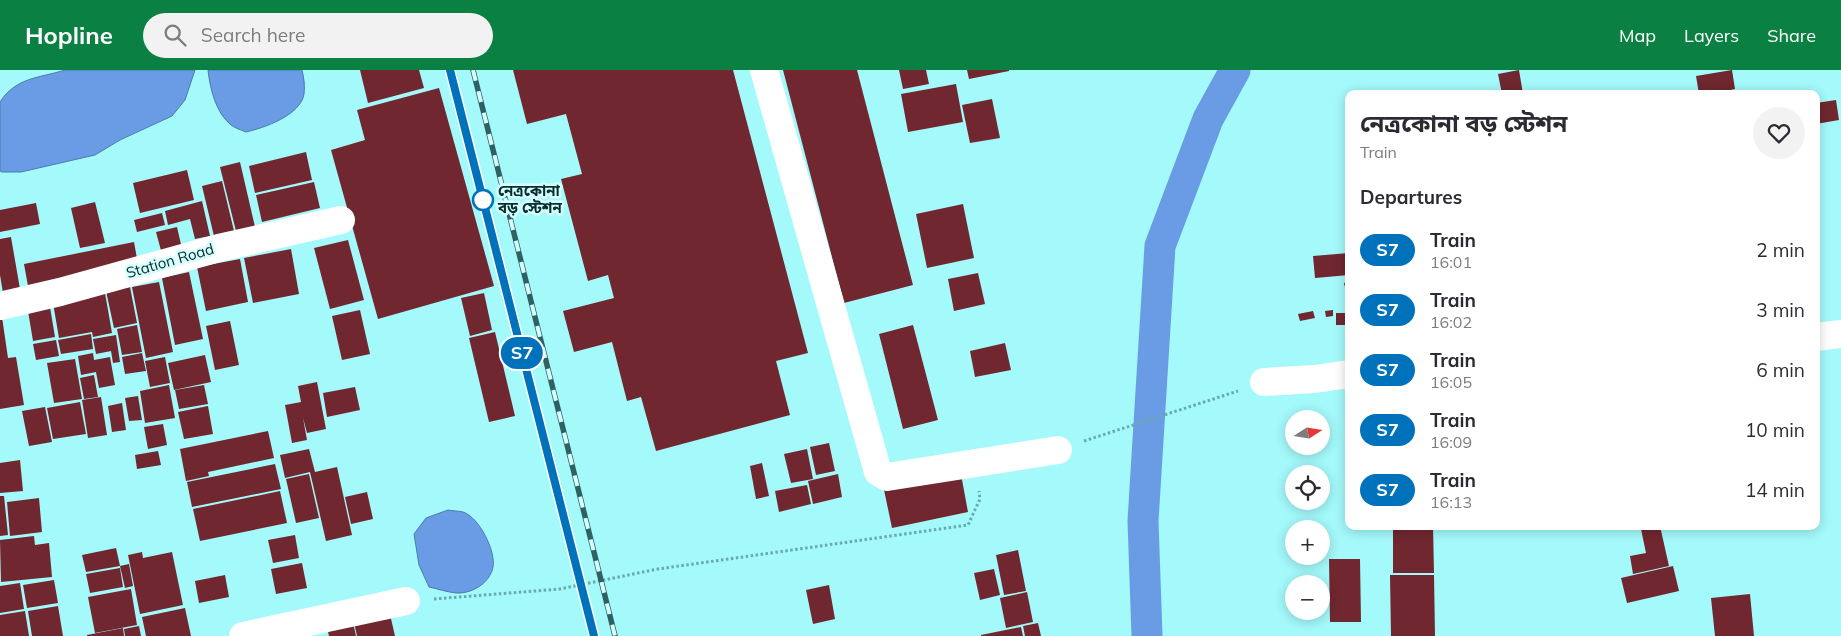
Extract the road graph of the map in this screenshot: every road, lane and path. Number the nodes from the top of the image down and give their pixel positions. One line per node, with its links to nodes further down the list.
1 (764, 70): 9 (street)
2 (341, 220): 3 (street, Station Road)
3 (0, 306)
4 (1841, 334): 5 (street)
5 (1820, 337)
6 (1345, 375): 7 (street)
7 (1264, 382): 8 (path)
8 (1058, 450): 9 (street)
9 (973, 462): 10 (path)
10 (406, 601): 11 (street)
11 (243, 636)

